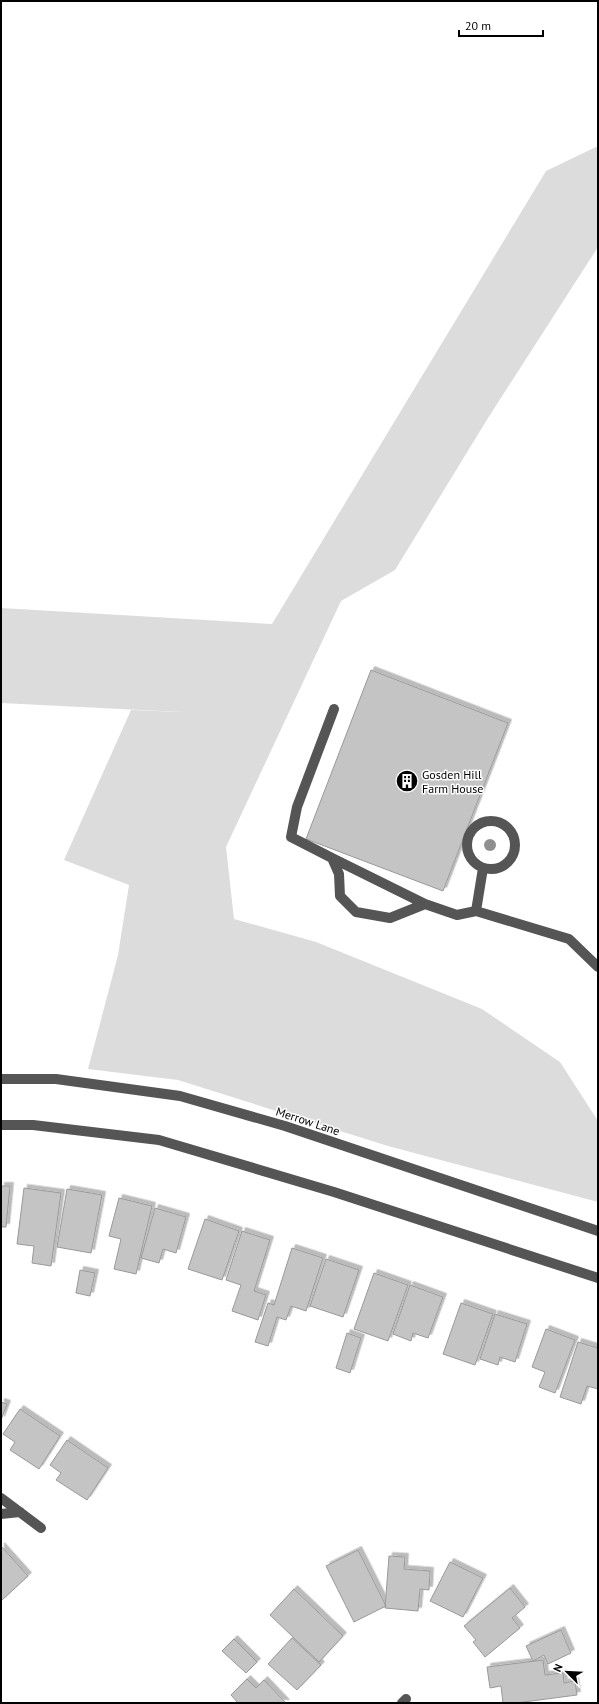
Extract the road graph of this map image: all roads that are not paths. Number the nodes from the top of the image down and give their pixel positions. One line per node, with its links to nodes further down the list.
1 (334, 709): 2 (street)
2 (332, 858): 4 (street); 4 (street)
3 (483, 868): 3 (street); 5 (street)
4 (425, 904): 5 (street)
5 (476, 911): 6 (street)
6 (598, 967)
7 (1, 1079): 9 (street, Merrow Lane)
8 (1, 1125): 10 (street)
9 (598, 1231)
10 (598, 1278)
11 (1, 1498): 12 (street)
12 (20, 1512): 13 (street); 14 (street)
13 (1, 1514)
14 (42, 1528)

